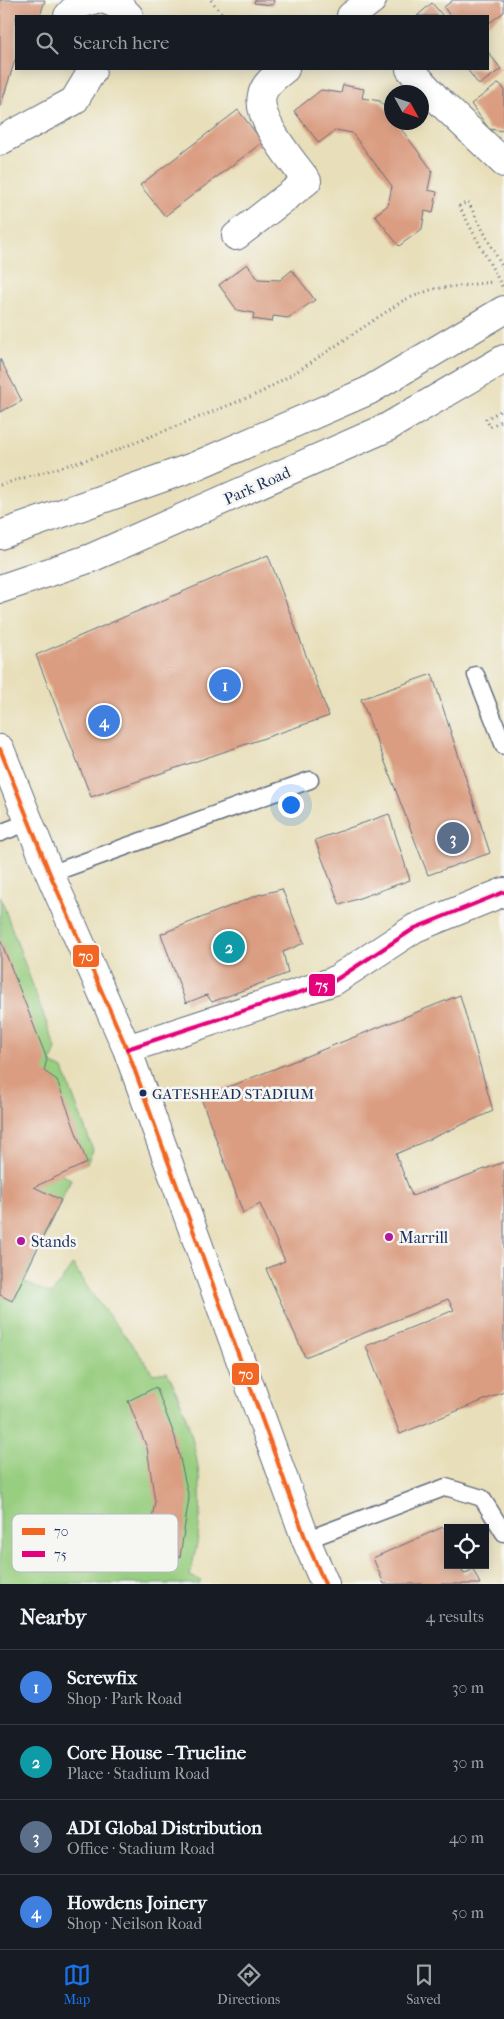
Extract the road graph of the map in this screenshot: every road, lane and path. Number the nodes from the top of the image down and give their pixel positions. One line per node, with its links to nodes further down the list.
1 (93, 0): 4 (main road)
2 (105, 0): 5 (main road)
3 (211, 0): 6 (path)
4 (69, 15)
5 (128, 15)
6 (223, 15)
7 (97, 70): 10 (main road)
8 (284, 70): 12 (main road)
9 (411, 70): 11 (main road)
10 (0, 141)
11 (504, 163)
12 (236, 236)
13 (504, 270): 15 (path, bridge)
14 (504, 280): 20 (path)
15 (504, 290)
16 (504, 310): 21 (main road)
17 (504, 359): 22 (main road, Park Road)
18 (504, 409): 19 (path)
19 (504, 419)
20 (0, 485)
21 (0, 534)
22 (0, 589)
23 (476, 675): 24 (lane)
24 (504, 746)
25 (0, 749): 27 (main road)
26 (310, 780): 29 (lane)
27 (29, 822): 28 (lane); 29 (main road)
28 (0, 833)
29 (50, 874): 31 (main road)
30 (504, 892): 31 (main road)
31 (127, 1049): 33 (main road)
32 (504, 1533): 33 (lane)
33 (306, 1540): 34 (main road)
34 (325, 1584)

